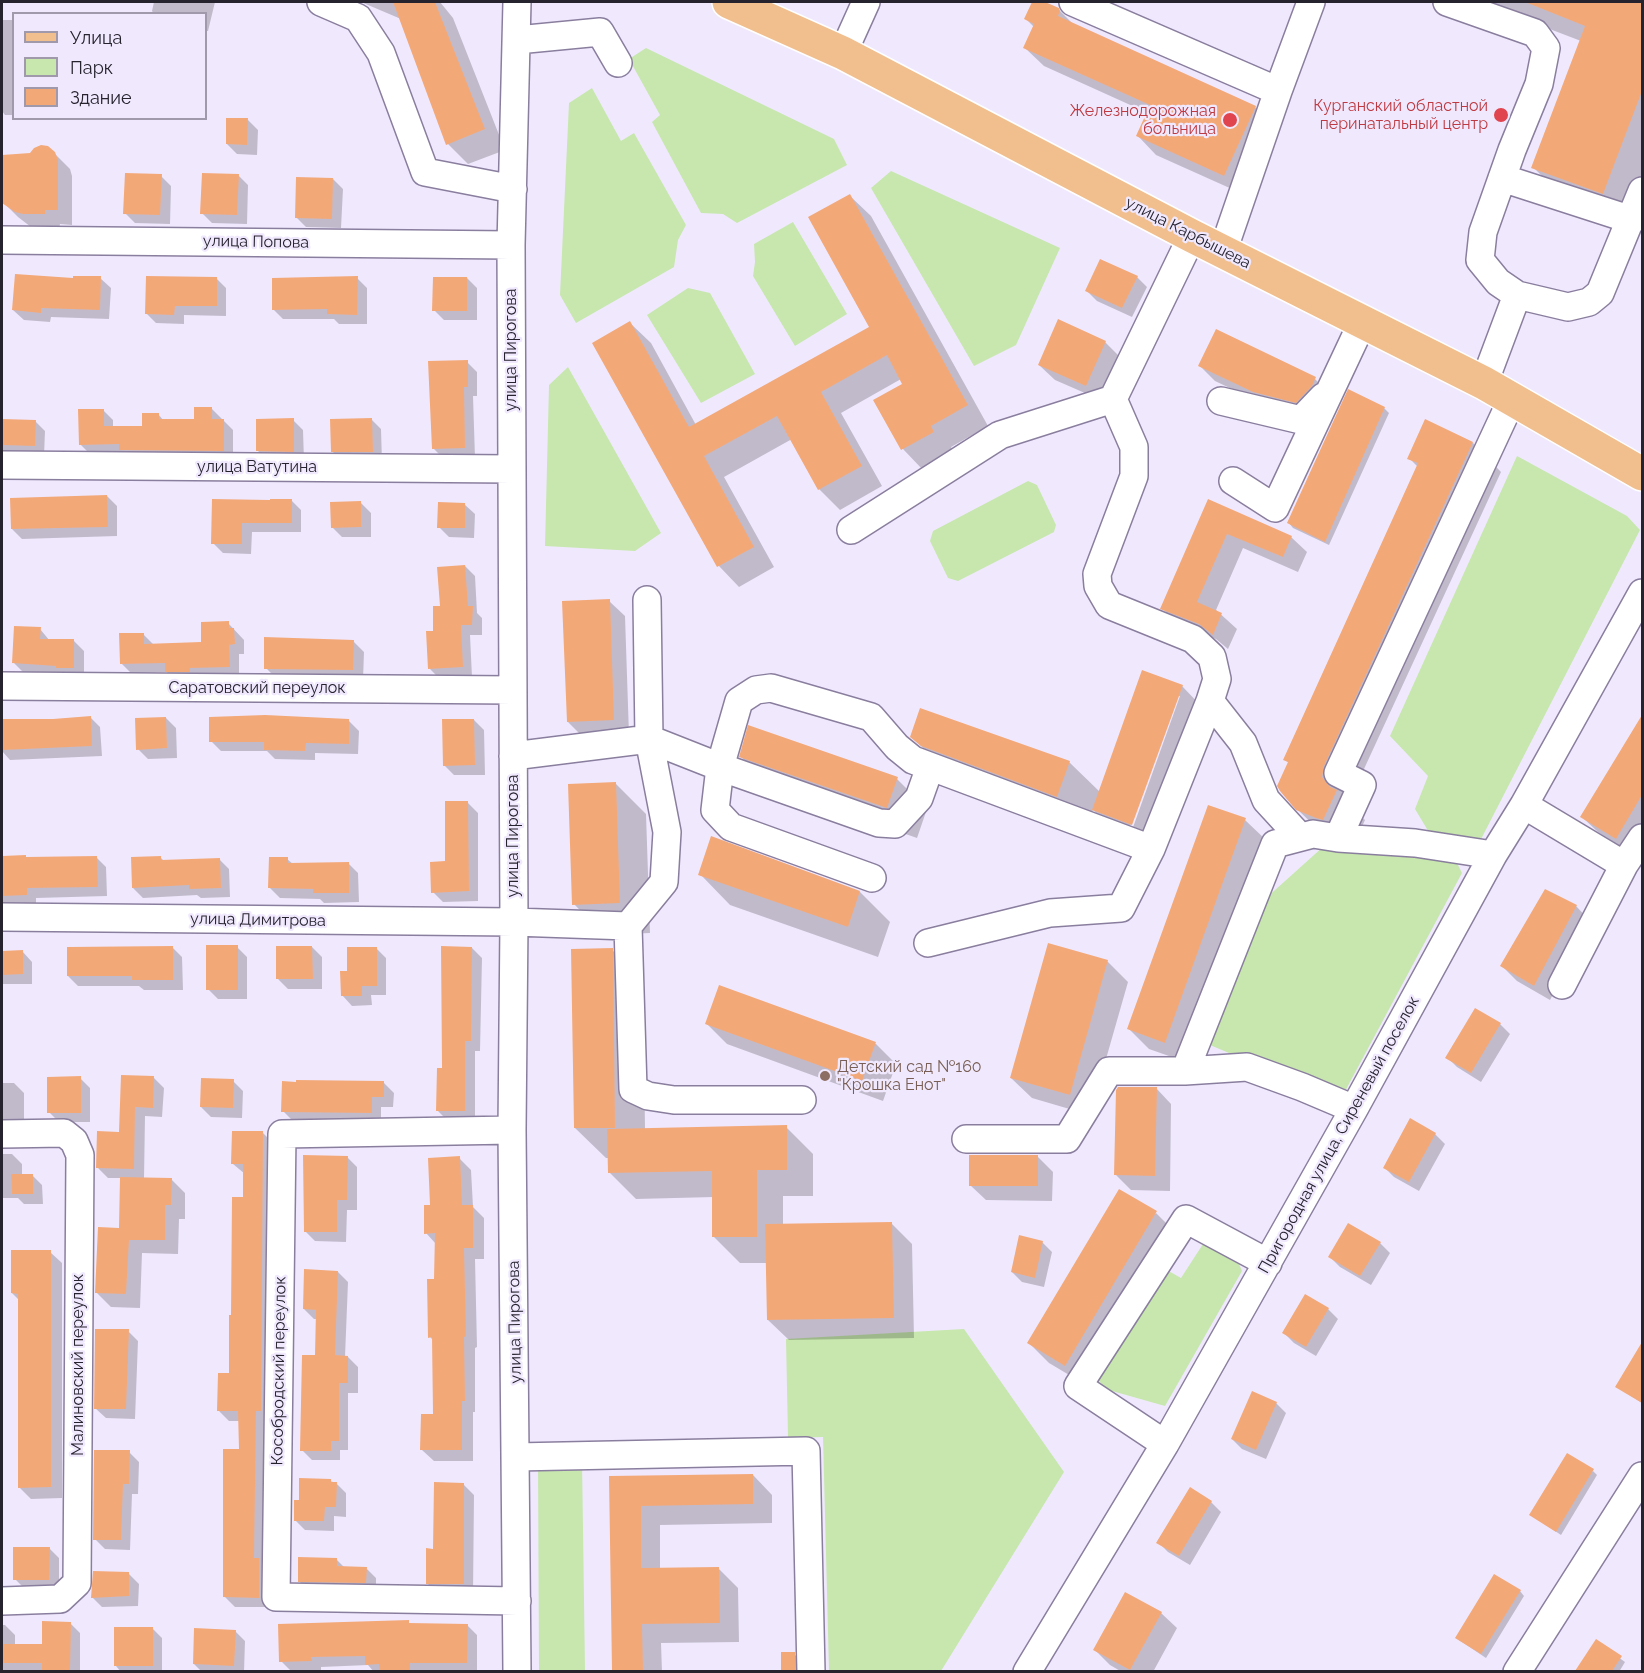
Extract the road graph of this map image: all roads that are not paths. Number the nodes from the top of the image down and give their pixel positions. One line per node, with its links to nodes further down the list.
1 (321, 2): 13 (street)
2 (518, 2): 8 (street, улица Пирогова)
3 (729, 2): 9 (main road, улица Карбышева)
4 (866, 2): 9 (street)
5 (1073, 2): 11 (street)
6 (1311, 2): 11 (street)
7 (1447, 2): 12 (street)
8 (517, 40): 10 (street); 13 (street, улица Пирогова)
9 (843, 53): 16 (main road, улица Карбышева)
10 (618, 63)
11 (1278, 91): 19 (street)
12 (1502, 178): 15 (street); 20 (street)
13 (513, 189): 18 (street, улица Пирогова)
14 (1642, 191): 15 (street)
15 (1632, 220): 20 (street)
16 (1192, 236): 19 (main road, улица Карбышева); 24 (street)
17 (2, 240): 18 (street, улица Попова)
18 (510, 245): 28 (street, улица Пирогова)
19 (1223, 251): 21 (main road, улица Карбышева)
20 (1517, 296): 22 (street)
21 (1362, 323): 22 (main road, улица Карбышева); 23 (street)
22 (1484, 383): 25 (main road, улица Карбышева)
23 (1332, 388): 26 (street); 30 (street)
24 (1113, 399): 31 (street); 36 (street)
25 (1512, 399): 29 (main road, улица Карбышева); 43 (street)
26 (1221, 401)
27 (2, 465): 28 (street, улица Ватутина)
28 (512, 469): 35 (street, улица Пирогова)
29 (1642, 472)
30 (1233, 481)
31 (851, 530)
32 (1642, 593): 41 (street, Пригородная улица, Сиреневый поселок)
33 (647, 600): 37 (street)
34 (2, 686): 35 (street, Саратовский переулок)
35 (513, 690): 38 (street, улица Пирогова)
36 (1210, 701): 42 (street); 45 (street)
37 (649, 739): 38 (street); 39 (street); 51 (street)
38 (513, 756): 50 (street, улица Пирогова)
39 (720, 767): 40 (street); 40 (street); 48 (street)
40 (930, 767): 45 (street)
41 (1524, 805): 46 (street, Пригородная улица, Сиреневый поселок); 47 (street)
42 (1300, 837): 43 (street); 54 (street)
43 (1338, 838): 46 (street)
44 (1642, 838): 47 (street)
45 (1151, 849): 52 (street)
46 (1493, 855): 56 (street, Пригородная улица, Сиреневый поселок)
47 (1624, 865): 53 (street)
48 (872, 878)
49 (2, 917): 50 (street, улица Димитрова)
50 (514, 922): 51 (street, улица Димитрова); 57 (street, улица Пирогова)
51 (628, 926): 55 (street)
52 (928, 944)
53 (1562, 985)
54 (1185, 1071): 56 (street); 59 (street)
55 (802, 1100)
56 (1354, 1109): 60 (street, Пригородная улица, Сиреневый поселок)
57 (512, 1130): 62 (street, улица Пирогова); 65 (street, Кособродский переулок)
58 (2, 1134): 64 (street, Малиновский переулок)
59 (966, 1139)
60 (1268, 1263): 61 (street, Пригородная улица, Сиреневый поселок); 61 (street)
61 (1165, 1444): 68 (street, Пригородная улица, Сиреневый поселок)
62 (516, 1457): 65 (street, улица Пирогова); 67 (street)
63 (1642, 1476): 69 (street)
64 (2, 1601)
65 (517, 1601): 66 (street, улица Пирогова)
66 (517, 1671)
67 (812, 1671)
68 (1027, 1671)
69 (1517, 1671)

